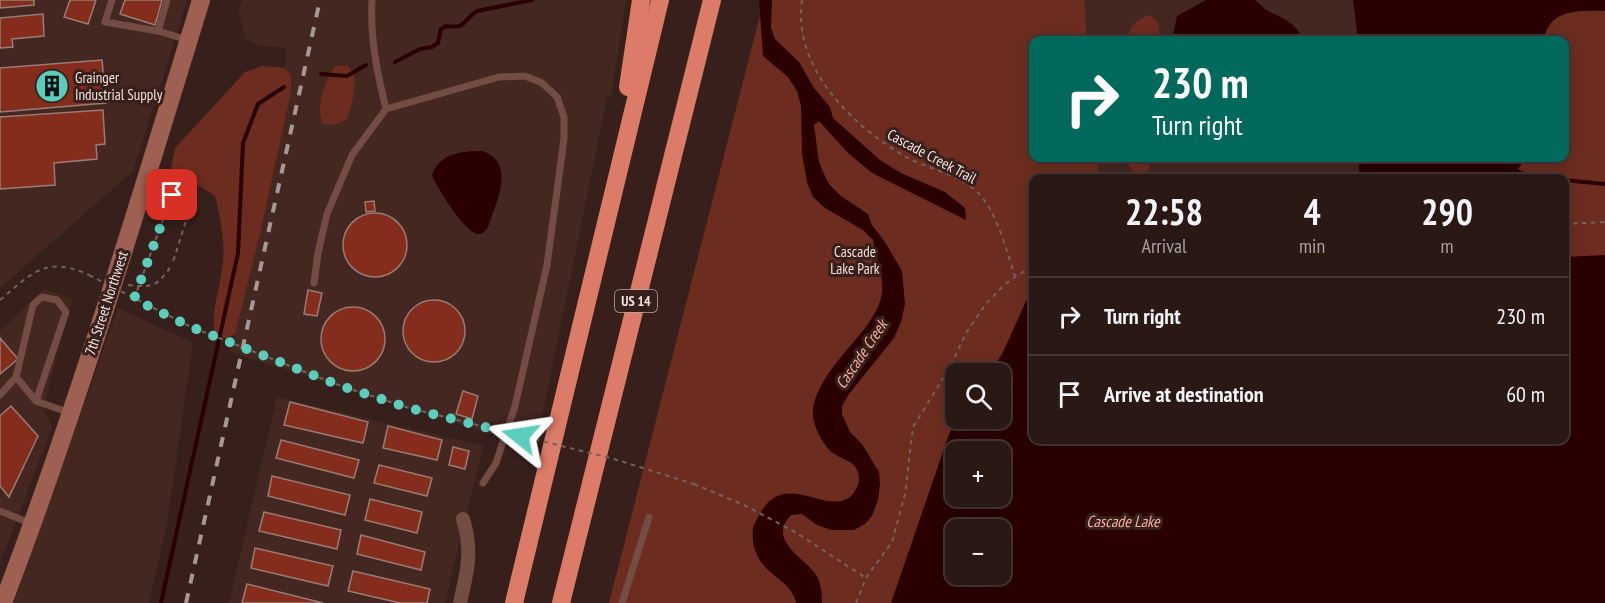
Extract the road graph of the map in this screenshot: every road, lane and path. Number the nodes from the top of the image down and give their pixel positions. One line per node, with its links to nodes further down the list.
1 (112, 0): 9 (lane)
2 (167, 0): 9 (lane)
3 (201, 0): 10 (street, 7th Street Northwest)
4 (372, 0): 11 (lane)
5 (641, 0): 12 (highway)
6 (660, 0): 12 (highway)
7 (712, 0): 34 (highway, US 14)
8 (802, 0): 16 (path, Cascade Creek Trail)
9 (158, 31): 10 (lane)
10 (189, 40): 24 (street, 7th Street Northwest)
11 (386, 109): 17 (lane); 25 (lane)
12 (607, 214): 33 (highway)
13 (1605, 222): 14 (path)
14 (1569, 224)
15 (1029, 270): 16 (path)
16 (1015, 277): 30 (path)
17 (314, 283)
18 (129, 286): 19 (path, bridge)
19 (134, 299): 20 (path, bridge); 30 (path, bridge)
20 (0, 300)
21 (16, 377): 22 (lane); 23 (lane); 23 (lane)
22 (0, 395)
23 (36, 401): 24 (lane)
24 (70, 413): 29 (street, 7th Street Northwest)
25 (483, 483)
26 (0, 511): 29 (lane)
27 (649, 517): 35 (lane)
28 (463, 519): 32 (street)
29 (32, 524): 31 (street, 7th Street Northwest)
30 (866, 578): 36 (path)
31 (3, 598)
32 (460, 603)
33 (514, 603)
34 (561, 603)
35 (622, 603)
36 (856, 603)

